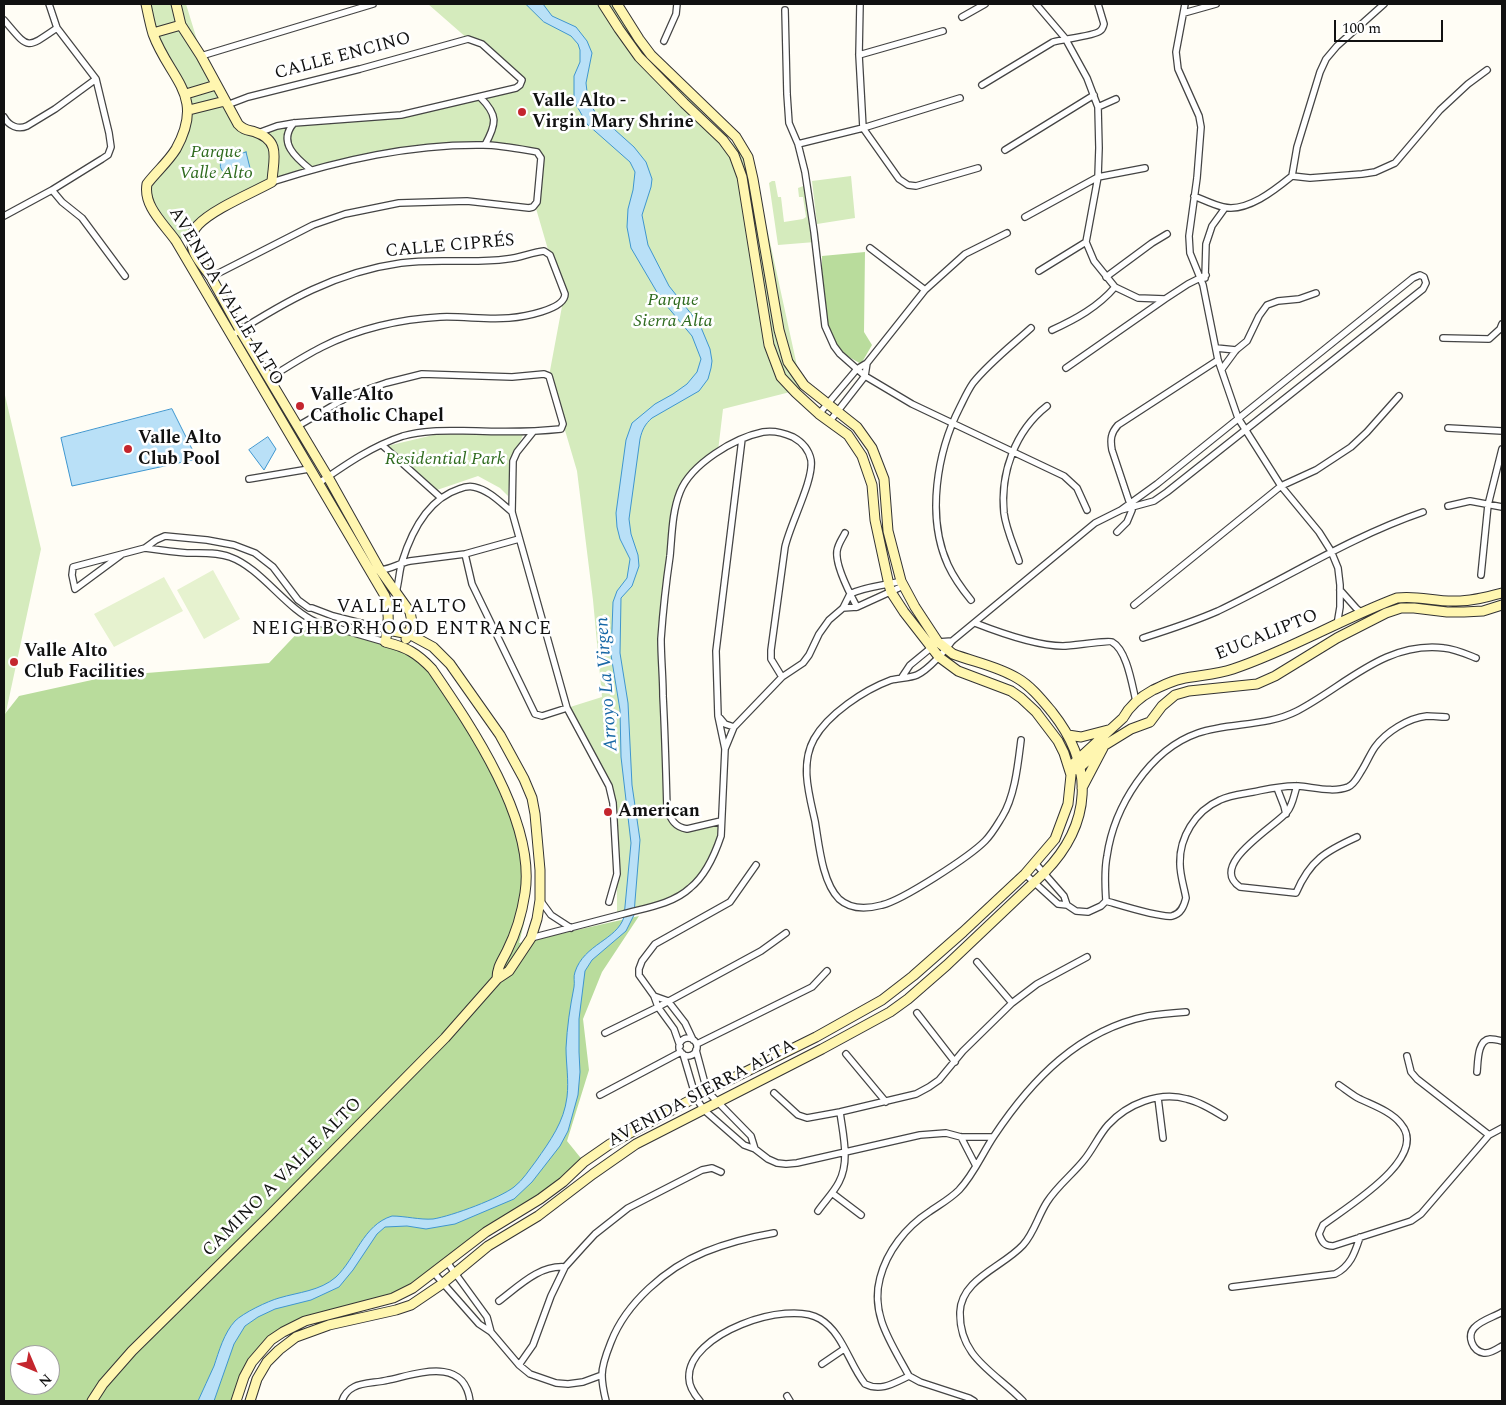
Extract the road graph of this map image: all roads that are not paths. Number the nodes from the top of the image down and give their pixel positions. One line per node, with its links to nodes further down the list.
1 (49, 4): 20 (street)
2 (146, 4): 22 (street, AVENIDA VALLE ALTO)
3 (176, 4): 19 (street)
4 (373, 4): 26 (street)
5 (604, 4): 40 (street)
6 (617, 4): 37 (street)
7 (677, 4): 24 (street)
8 (860, 4): 25 (street)
9 (984, 4): 17 (street)
10 (1036, 4): 23 (street)
11 (1098, 4): 23 (street)
12 (1185, 4): 16 (street)
13 (1216, 4): 16 (street)
14 (1384, 4): 51 (street)
15 (785, 10): 45 (street)
16 (1184, 13): 55 (street)
17 (962, 17)
18 (4, 20): 20 (street)
19 (181, 25): 22 (street); 26 (street)
20 (57, 28): 28 (street)
21 (942, 31): 25 (street)
22 (153, 33): 31 (street, AVENIDA VALLE ALTO)
23 (1065, 38): 30 (street); 32 (street)
24 (664, 41)
25 (859, 55): 43 (street)
26 (201, 56): 29 (street)
27 (1487, 70): 51 (street)
28 (96, 79): 41 (street); 54 (street)
29 (216, 85): 31 (street); 36 (street)
30 (982, 85)
31 (186, 94): 39 (street, AVENIDA VALLE ALTO)
32 (1094, 94): 38 (street); 47 (street)
33 (480, 97): 36 (street, CALLE ENCINO); 42 (street); 46 (street)
34 (960, 98): 43 (street)
35 (1116, 100): 38 (street)
36 (226, 103): 39 (street); 44 (street)
37 (705, 106): 40 (street); 92 (street)
38 (1098, 107): 52 (street)
39 (189, 110): 62 (street, AVENIDA VALLE ALTO)
40 (697, 115): 95 (street)
41 (4, 117)
42 (294, 123): 44 (street); 50 (street)
43 (863, 128): 45 (street); 48 (street)
44 (257, 133): 53 (street)
45 (798, 144): 87 (street)
46 (484, 145): 50 (street); 68 (street)
47 (1005, 150)
48 (978, 168)
49 (1145, 168): 52 (street)
50 (311, 170): 53 (street)
51 (1292, 176): 56 (street)
52 (1098, 177): 58 (street); 63 (street)
53 (272, 182): 60 (street)
54 (52, 190): 57 (street); 67 (street)
55 (1194, 196): 56 (street); 70 (street)
56 (1225, 208): 66 (street)
57 (4, 216)
58 (1025, 217)
59 (1007, 233): 73 (street)
60 (192, 234): 62 (street); 68 (street, AVENIDA VALLE ALTO)
61 (1167, 234): 69 (street)
62 (176, 241): 80 (street, AVENIDA VALLE ALTO)
63 (1086, 242): 65 (street); 69 (street)
64 (870, 248): 73 (street)
65 (1039, 271)
66 (1206, 275): 70 (street); 71 (street)
67 (125, 276)
68 (211, 277): 78 (street, AVENIDA VALLE ALTO)
69 (1106, 277): 72 (street)
70 (1199, 278): 71 (street); 75 (street)
71 (1203, 285): 82 (street)
72 (1115, 287): 75 (street); 79 (street)
73 (924, 290): 85 (street)
74 (1316, 293): 83 (street)
75 (1165, 299): 86 (street)
76 (1502, 324): 81 (street)
77 (1031, 328): 98 (street)
78 (240, 330): 80 (street, CALLE CIPRÉS); 90 (street, AVENIDA VALLE ALTO); 90 (street, CALLE CIPRÉS)
79 (1052, 330)
80 (231, 336): 108 (street, AVENIDA VALLE ALTO)
81 (1443, 338)
82 (1216, 348): 83 (street); 84 (street)
83 (1236, 350): 88 (street)
84 (1218, 360): 88 (street); 114 (street)
85 (867, 363): 87 (street); 89 (street)
86 (1066, 368)
87 (858, 369): 89 (street); 92 (street)
88 (1222, 369): 96 (street)
89 (865, 376): 94 (street); 98 (street)
90 (269, 378): 99 (street, AVENIDA VALLE ALTO)
91 (1399, 396): 112 (street)
92 (827, 405): 94 (street); 95 (street)
93 (1047, 406): 107 (street)
94 (838, 411): 97 (street); 132 (street)
95 (819, 414): 97 (street)
96 (1238, 418): 101 (street); 101 (street); 114 (street)
97 (830, 421): 133 (street)
98 (952, 424): 107 (street); 138 (street)
99 (298, 426): 103 (street); 109 (street, AVENIDA VALLE ALTO)
100 (1448, 428): 102 (street)
101 (1244, 430): 112 (street); 114 (street)
102 (1502, 430)
103 (533, 432): 105 (street); 119 (street)
104 (742, 439): 156 (street); 162 (street); 178 (street)
105 (382, 445): 109 (street); 113 (street)
106 (1502, 450): 115 (street)
107 (1012, 451): 118 (street); 128 (street)
108 (310, 469): 110 (street); 111 (street, AVENIDA VALLE ALTO)
109 (328, 477): 111 (street); 130 (street, AVENIDA VALLE ALTO)
110 (249, 479)
111 (319, 483): 146 (street, AVENIDA VALLE ALTO)
112 (1280, 486): 125 (street); 139 (street)
113 (440, 497): 119 (street); 129 (street)
114 (1131, 505): 121 (street); 144 (street)
115 (1488, 505): 116 (street); 117 (street); 131 (street)
116 (1448, 506)
117 (1502, 507)
118 (1087, 510)
119 (512, 512): 123 (street)
120 (1424, 512): 125 (street)
121 (1117, 532)
122 (845, 533): 137 (street)
123 (519, 539): 126 (street); 161 (street)
124 (145, 548): 127 (street); 146 (street); 150 (street)
125 (1331, 551): 134 (street); 148 (street)
126 (465, 554): 129 (street); 161 (street)
127 (121, 555): 127 (street)
128 (1020, 561)
129 (402, 562): 130 (street); 135 (street)
130 (380, 570): 135 (street, AVENIDA VALLE ALTO)
131 (1481, 575)
132 (902, 583): 133 (street); 151 (street)
133 (890, 588): 137 (street); 141 (street); 151 (street)
134 (1340, 590): 143 (street); 145 (street)
135 (396, 592): 147 (street, AVENIDA VALLE ALTO)
136 (1502, 593): 143 (street, EUCALIPTO)
137 (850, 594): 141 (street); 142 (street)
138 (970, 600)
139 (1134, 605)
140 (1502, 605): 160 (street, EUCALIPTO)
141 (857, 607): 142 (street)
142 (843, 608): 156 (street)
143 (1362, 613): 145 (street, EUCALIPTO)
144 (975, 623): 149 (street); 159 (street)
145 (1337, 625): 158 (street, EUCALIPTO)
146 (388, 630): 147 (street); 150 (street, AVENIDA VALLE ALTO)
147 (409, 634): 152 (street); 185 (street)
148 (1142, 638)
149 (952, 641): 151 (street); 153 (street)
150 (385, 642): 152 (street)
151 (935, 645): 153 (street); 154 (street); 157 (street)
152 (401, 646): 195 (street)
153 (946, 650): 154 (street); 168 (street, AVENIDA SIERRA ALTA)
154 (939, 657): 157 (street); 173 (street)
155 (1476, 658): 186 (street)
156 (782, 676): 165 (street)
157 (902, 677): 169 (street)
158 (1153, 690): 159 (street, EUCALIPTO); 160 (street)
159 (1136, 700): 164 (street, EUCALIPTO)
160 (1162, 706): 166 (street, EUCALIPTO)
161 (568, 708): 187 (street)
162 (718, 716): 165 (street); 171 (street)
163 (1446, 717): 174 (street)
164 (1123, 718): 166 (street); 167 (street, EUCALIPTO)
165 (734, 727): 171 (street)
166 (1130, 729): 170 (street, EUCALIPTO)
167 (1111, 730): 168 (street); 172 (street, EUCALIPTO)
168 (1068, 735): 172 (street, AVENIDA SIERRA ALTA)
169 (1021, 740)
170 (1105, 745): 172 (street, EUCALIPTO); 175 (street)
171 (725, 749): 178 (street)
172 (1078, 763): 173 (street, EUCALIPTO); 175 (street, AVENIDA SIERRA ALTA)
173 (1070, 771): 180 (street, AVENIDA SIERRA ALTA)
174 (1297, 786): 176 (street); 177 (street)
175 (1082, 788): 182 (street, AVENIDA SIERRA ALTA)
176 (1277, 788): 177 (street); 186 (street)
177 (1286, 814): 179 (street)
178 (721, 821): 189 (street)
179 (1357, 837)
180 (1034, 863): 182 (street); 183 (street, AVENIDA SIERRA ALTA)
181 (756, 865): 196 (street)
182 (1044, 873): 184 (street, AVENIDA SIERRA ALTA); 188 (street)
183 (1025, 874): 184 (street); 197 (street, AVENIDA SIERRA ALTA)
184 (1034, 882): 188 (street); 201 (street, AVENIDA SIERRA ALTA)
185 (540, 900): 189 (street); 191 (street)
186 (1106, 901): 188 (street)
187 (610, 902)
188 (1067, 905)
189 (571, 928): 191 (street)
190 (786, 932): 198 (street)
191 (530, 938): 195 (street)
192 (1087, 957): 199 (street)
193 (976, 962): 199 (street)
194 (827, 971): 206 (street)
195 (498, 979): 259 (street, CAMINO A VALLE ALTO)
196 (654, 996): 198 (street); 200 (street)
197 (882, 1000): 201 (street); 213 (street, AVENIDA SIERRA ALTA)
198 (668, 1001): 200 (street); 206 (street)
199 (1012, 1003): 210 (street)
200 (658, 1007): 204 (street); 207 (street)
201 (890, 1012): 219 (street, AVENIDA SIERRA ALTA)
202 (1186, 1012): 227 (street)
203 (917, 1013): 210 (street)
204 (605, 1033)
205 (1502, 1041): 211 (street)
206 (695, 1045): 207 (street); 207 (street); 213 (street)
207 (681, 1050): 215 (street); 216 (street)
208 (846, 1054): 218 (street)
209 (1407, 1056): 226 (street)
210 (955, 1062): 218 (street)
211 (1478, 1072)
212 (1339, 1085): 240 (street)
213 (707, 1091): 216 (street, AVENIDA SIERRA ALTA); 219 (street)
214 (774, 1093): 221 (street)
215 (600, 1096)
216 (696, 1098): 220 (street); 234 (street, AVENIDA SIERRA ALTA)
217 (1158, 1098): 222 (street); 229 (street); 266 (street)
218 (886, 1102): 221 (street)
219 (717, 1103): 220 (street, AVENIDA SIERRA ALTA); 223 (street)
220 (704, 1110): 225 (street); 235 (street, AVENIDA SIERRA ALTA)
221 (840, 1112): 231 (street)
222 (1224, 1117)
223 (739, 1124): 225 (street); 230 (street)
224 (1502, 1128): 226 (street)
225 (730, 1133): 230 (street)
226 (1489, 1135): 240 (street)
227 (993, 1137): 228 (street); 232 (street)
228 (961, 1138): 231 (street); 232 (street)
229 (1163, 1138)
230 (755, 1149): 231 (street)
231 (846, 1153): 236 (street)
232 (976, 1166): 257 (street)
233 (721, 1172): 242 (street)
234 (563, 1182): 235 (street); 241 (street, AVENIDA SIERRA ALTA)
235 (571, 1191): 244 (street, AVENIDA SIERRA ALTA)
236 (832, 1193): 237 (street); 238 (street)
237 (818, 1210)
238 (862, 1215)
239 (774, 1233): 256 (street)
240 (1360, 1237): 246 (street)
241 (447, 1262): 243 (street, AVENIDA SIERRA ALTA); 244 (street)
242 (565, 1267): 247 (street); 255 (street)
243 (434, 1273): 245 (street); 260 (street, AVENIDA SIERRA ALTA)
244 (454, 1273): 245 (street, AVENIDA SIERRA ALTA); 248 (street)
245 (442, 1284): 249 (street); 261 (street, AVENIDA SIERRA ALTA)
246 (1232, 1287)
247 (499, 1301)
248 (476, 1302): 249 (street); 251 (street)
249 (467, 1310): 251 (street)
250 (1502, 1312): 252 (street)
251 (491, 1332): 255 (street)
252 (1502, 1346)
253 (844, 1349): 254 (street); 257 (street); 265 (street)
254 (822, 1364)
255 (519, 1365): 256 (street)
256 (602, 1374): 264 (street)
257 (909, 1376): 258 (street)
258 (970, 1400)
259 (92, 1401)
260 (236, 1401)
261 (250, 1401)
262 (342, 1401): 263 (street)
263 (470, 1401)
264 (606, 1401)
265 (700, 1401)
266 (1022, 1401)

